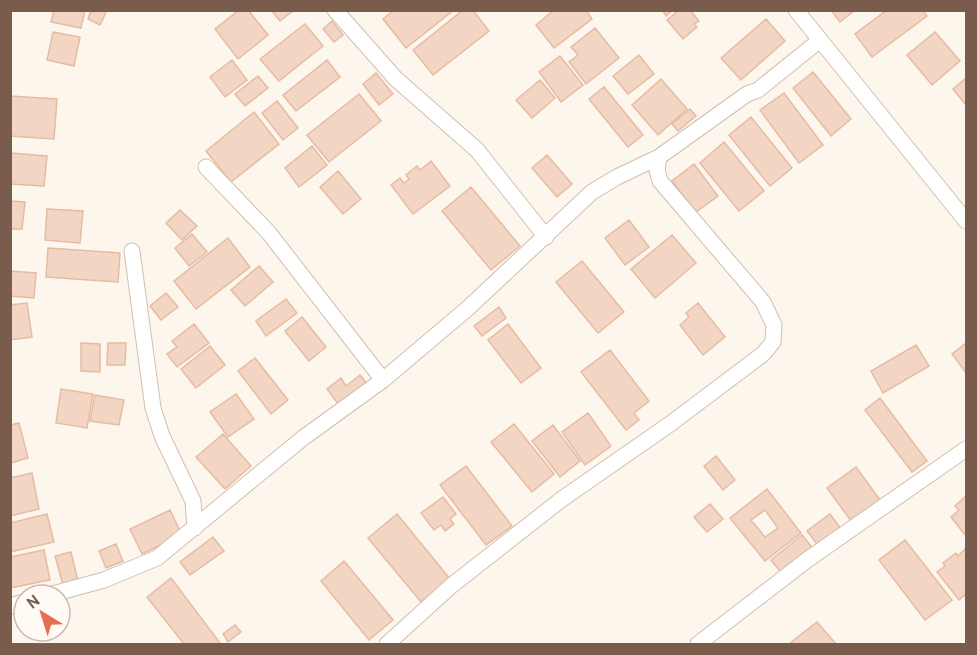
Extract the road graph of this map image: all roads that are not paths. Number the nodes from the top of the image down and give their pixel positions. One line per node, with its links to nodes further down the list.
1 (335, 10): 7 (street)
2 (796, 10): 3 (street)
3 (820, 40): 4 (street); 6 (street)
4 (659, 158): 7 (street); 13 (street)
5 (206, 167): 9 (street)
6 (966, 221)
7 (546, 237): 9 (street)
8 (132, 251): 11 (street)
9 (383, 380): 11 (street)
10 (966, 449): 14 (street)
11 (195, 528): 12 (street)
12 (72, 589)
13 (387, 645)
14 (698, 645)

